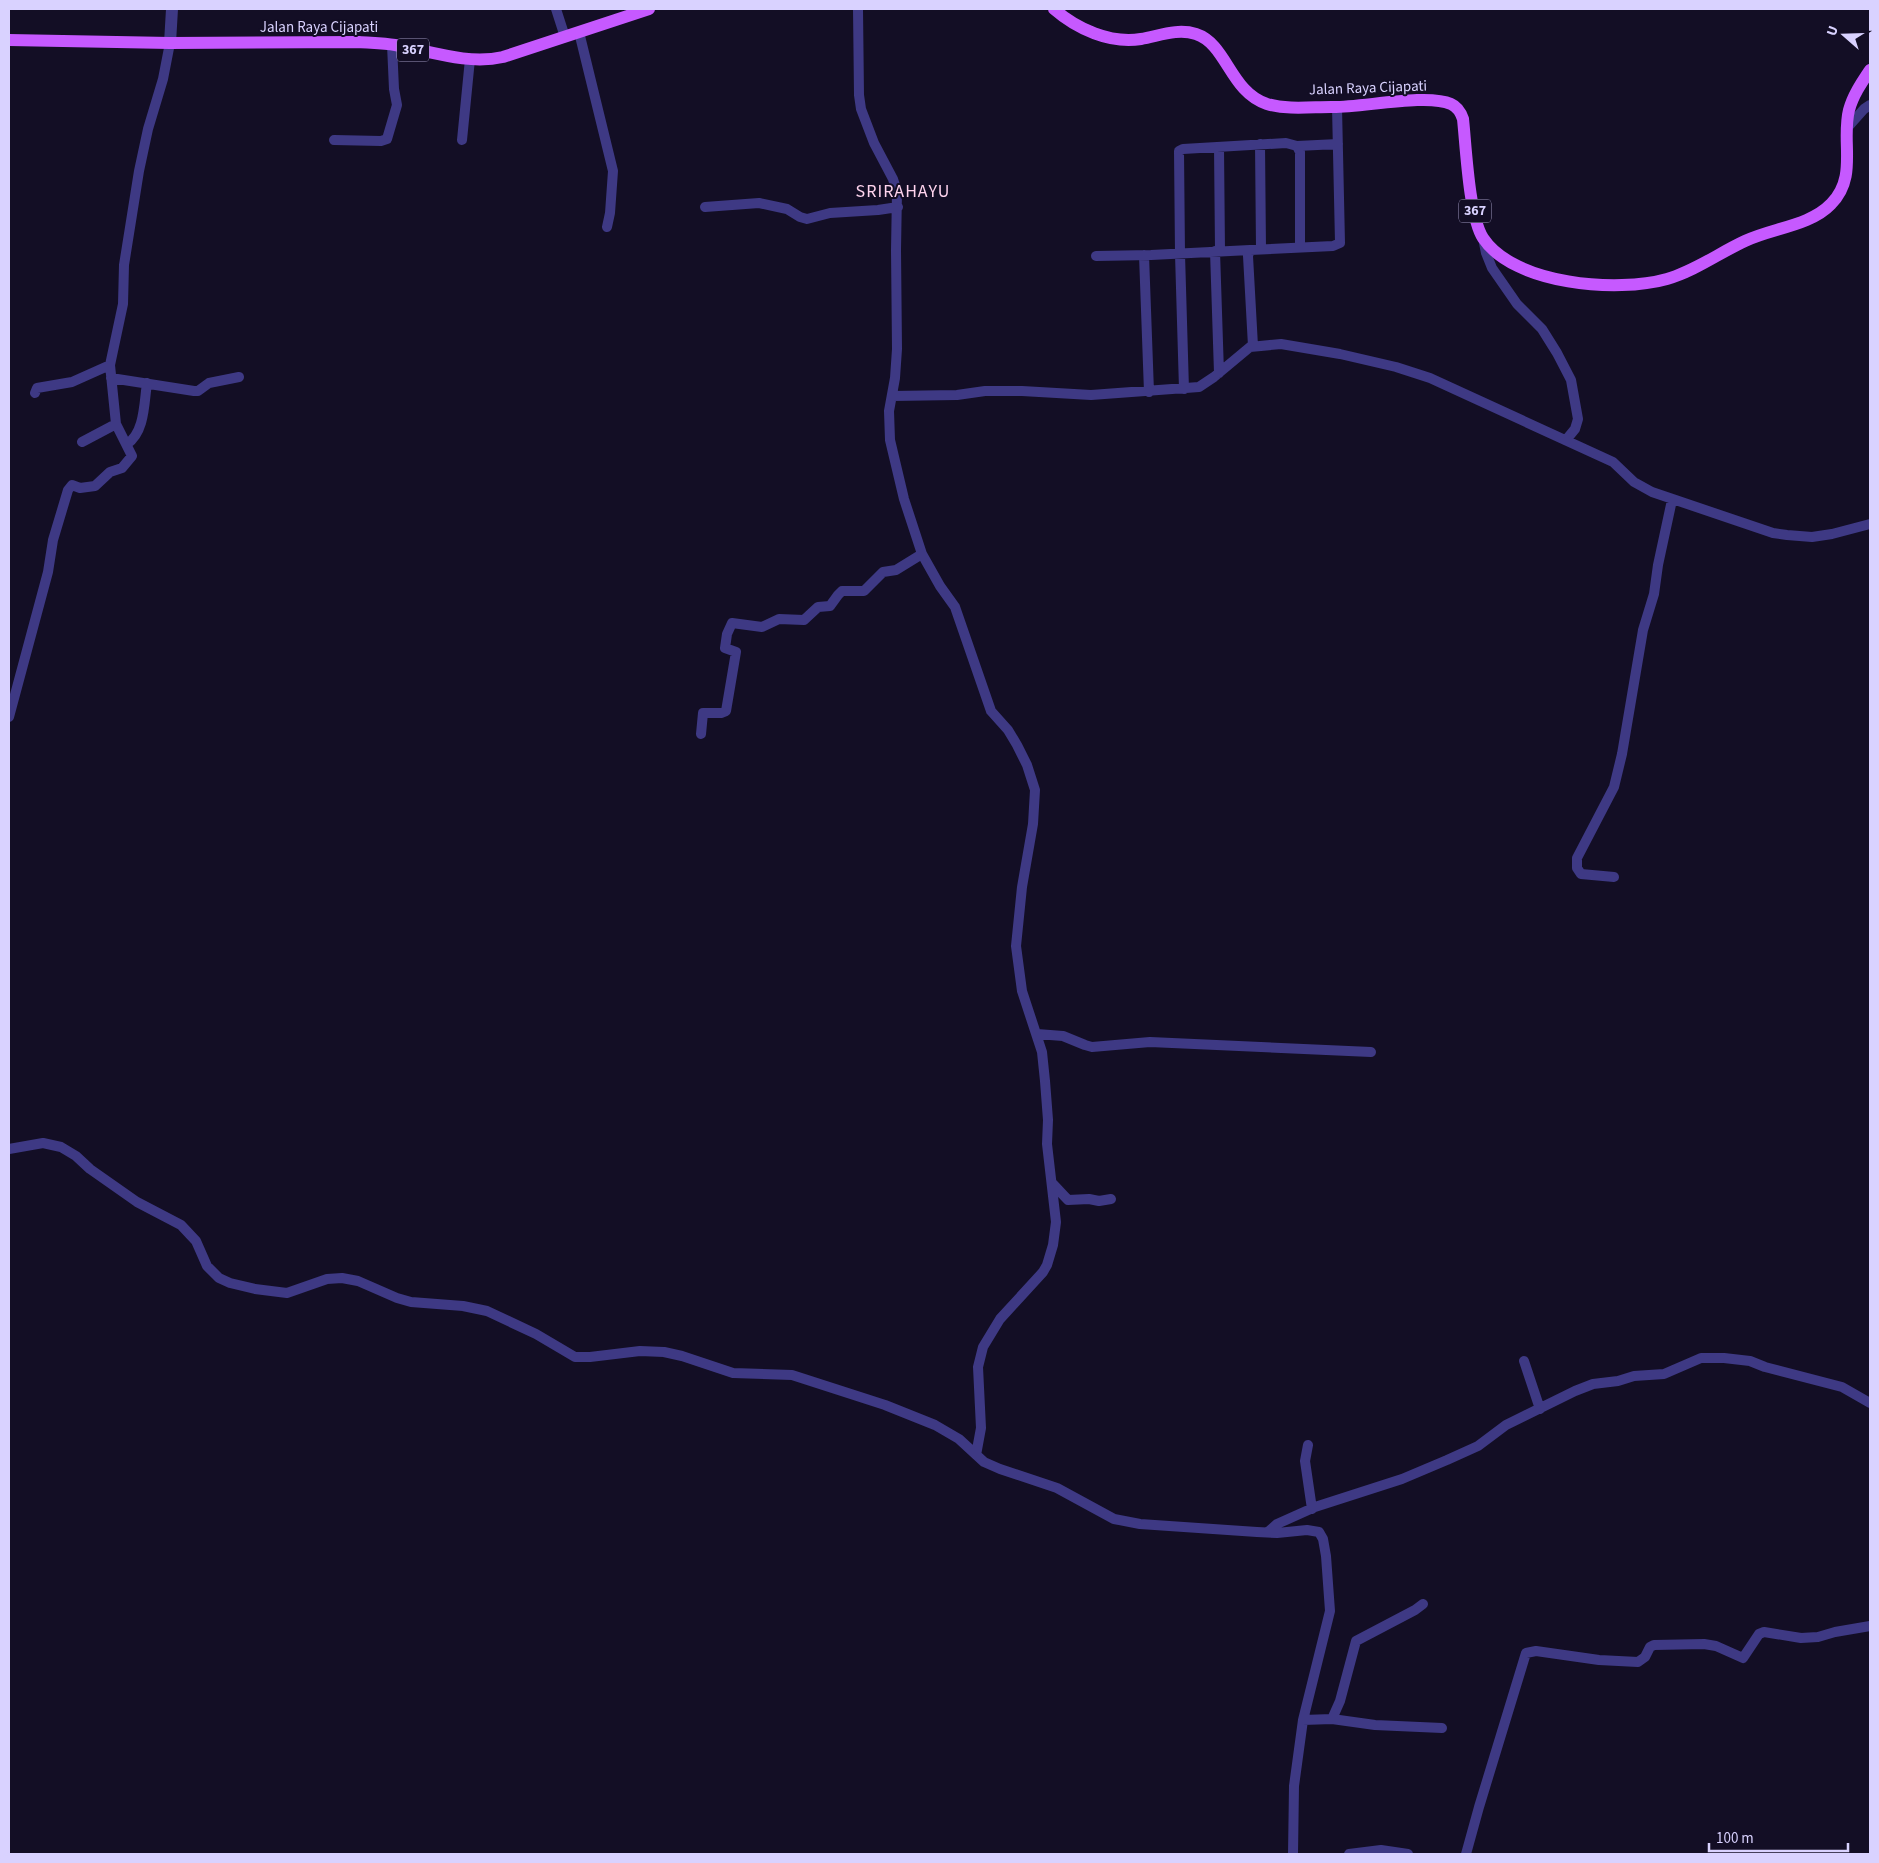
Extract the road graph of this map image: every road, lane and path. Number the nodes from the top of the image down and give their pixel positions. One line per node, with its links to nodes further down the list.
1 (172, 9): 9 (street)
2 (556, 9): 7 (street)
3 (858, 9): 23 (street)
4 (1054, 9): 14 (main road, Jalan Raya Cijapati / 367)
5 (641, 10): 6 (main road, Jalan Raya Cijapati / 367)
6 (579, 32): 7 (main road, Jalan Raya Cijapati / 367); 24 (street)
7 (565, 37): 11 (main road, Jalan Raya Cijapati / 367)
8 (9, 40): 9 (main road, Jalan Raya Cijapati / 367)
9 (170, 43): 10 (main road, Jalan Raya Cijapati / 367); 34 (street)
10 (392, 45): 11 (main road, Jalan Raya Cijapati / 367); 16 (street)
11 (470, 59): 17 (street)
12 (1870, 70): 15 (main road, Jalan Raya Cijapati / 367)
13 (1870, 105): 15 (street)
14 (1337, 107): 19 (street); 25 (main road, Jalan Raya Cijapati / 367)
15 (1848, 127): 25 (main road, Jalan Raya Cijapati / 367)
16 (334, 140)
17 (462, 140)
18 (1260, 144): 20 (street); 21 (street); 27 (street)
19 (1338, 144): 20 (street); 26 (street)
20 (1297, 146): 26 (street)
21 (1219, 147): 29 (street); 30 (street)
22 (705, 206): 23 (street)
23 (898, 207): 42 (street)
24 (607, 227)
25 (1484, 238): 44 (street)
26 (1300, 247): 27 (street)
27 (1261, 248): 28 (street)
28 (1250, 250): 29 (street); 33 (street)
29 (1217, 252): 30 (street); 35 (street)
30 (1180, 254): 31 (street); 39 (street)
31 (1144, 255): 32 (street); 40 (street)
32 (1096, 256)
33 (1253, 346): 35 (street); 44 (street)
34 (110, 365): 37 (street); 41 (street)
35 (1219, 374): 39 (street)
36 (240, 377): 38 (street)
37 (111, 378): 38 (street); 43 (street)
38 (147, 383): 46 (street)
39 (1184, 389): 40 (street)
40 (1149, 392): 42 (street)
41 (35, 393)
42 (892, 396): 49 (street)
43 (116, 424): 45 (street); 46 (street)
44 (1566, 440): 47 (street)
45 (82, 442)
46 (127, 444): 50 (street)
47 (1672, 500): 48 (street); 52 (street)
48 (1870, 524)
49 (922, 554): 51 (street); 53 (street)
50 (9, 717)
51 (701, 734)
52 (1614, 877)
53 (1037, 1034): 54 (street); 56 (street)
54 (1371, 1052)
55 (9, 1149): 62 (street)
56 (1051, 1182): 57 (street); 62 (street)
57 (1111, 1199)
58 (1524, 1362): 60 (street)
59 (1870, 1403): 60 (street)
60 (1540, 1409): 63 (street)
61 (1308, 1445): 63 (street)
62 (976, 1455): 64 (street)
63 (1312, 1509): 64 (street)
64 (1268, 1532): 68 (street)
65 (1424, 1604): 67 (street)
66 (1870, 1626): 73 (street)
67 (1332, 1719): 68 (street); 69 (street)
68 (1303, 1720): 70 (street)
69 (1442, 1728)
70 (1293, 1854)
71 (1349, 1854): 72 (street)
72 (1406, 1854)
73 (1466, 1854)

